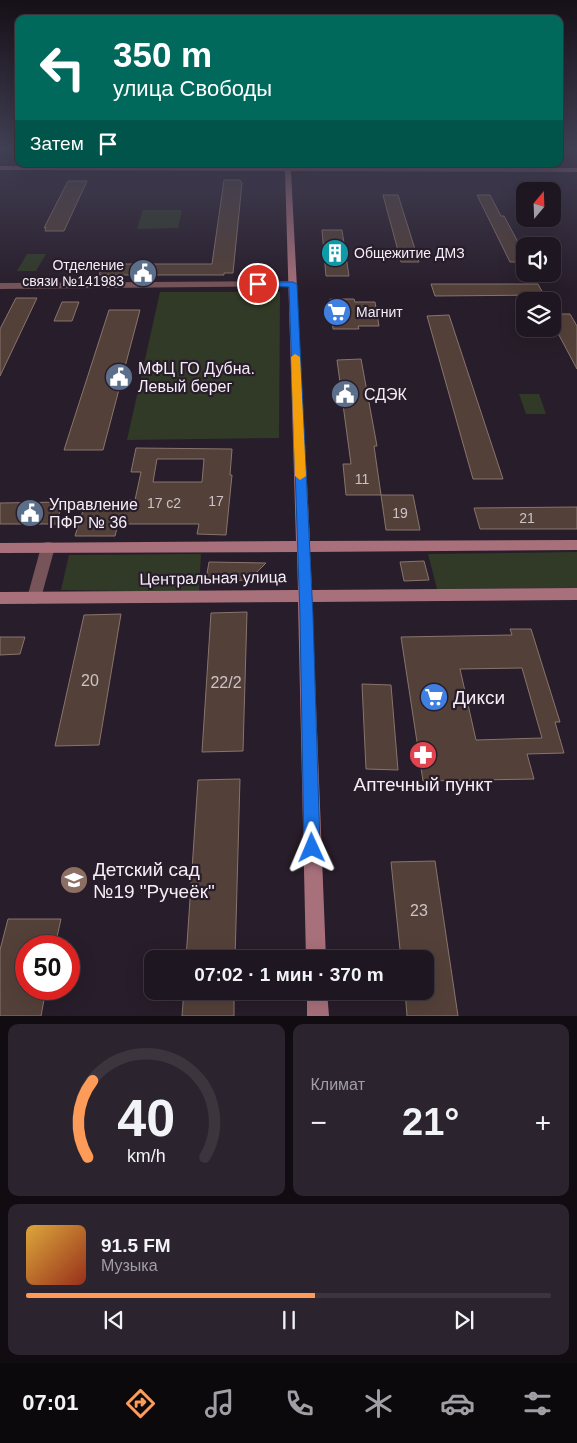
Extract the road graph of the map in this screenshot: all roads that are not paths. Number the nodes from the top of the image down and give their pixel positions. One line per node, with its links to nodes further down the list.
1 (289, 197): 2 (main road)
2 (293, 284): 3 (street); 7 (main road)
3 (0, 286)
4 (577, 545): 7 (main road, Центральная улица)
5 (0, 548): 6 (main road, Центральная улица)
6 (48, 548): 7 (main road, Центральная улица); 11 (street)
7 (304, 548): 9 (main road)
8 (577, 594): 9 (main road, Центральная улица)
9 (305, 595): 11 (main road, Центральная улица); 12 (main road)
10 (0, 598): 11 (main road, Центральная улица)
11 (34, 598)
12 (316, 950)
13 (317, 1000): 14 (main road)
14 (318, 1016)

